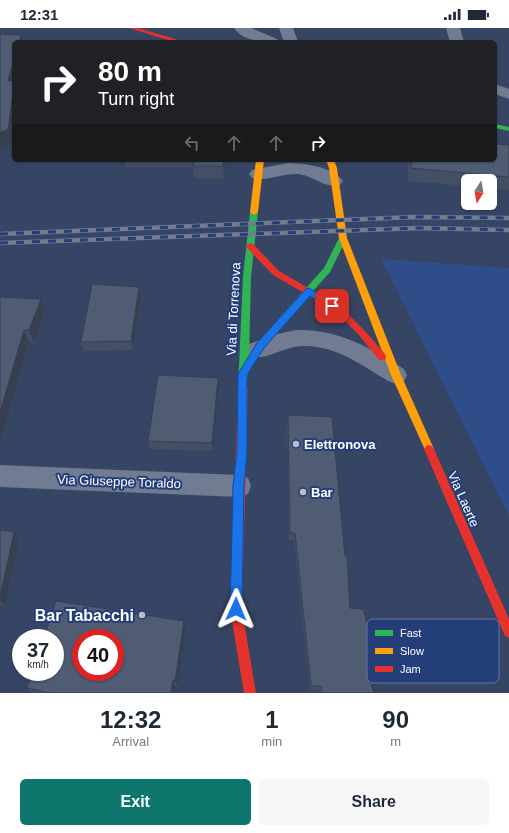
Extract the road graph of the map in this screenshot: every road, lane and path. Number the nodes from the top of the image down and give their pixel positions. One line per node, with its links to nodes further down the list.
1 (132, 28): 5 (street)
2 (240, 28): 6 (street)
3 (286, 28): 7 (street)
4 (453, 28): 8 (street)
5 (175, 40)
6 (266, 40)
7 (290, 40)
8 (456, 40)
9 (497, 90): 10 (street)
10 (509, 94)
11 (497, 126): 12 (street)
12 (509, 129)
13 (259, 167): 14 (street); 16 (street, Via di Torrenova)
14 (333, 167): 15 (street)
15 (343, 238): 17 (street, Via di Torrenova); 20 (street)
16 (250, 246): 17 (street, Via di Torrenova); 19 (street, Via di Torrenova)
17 (309, 291): 18 (street, Via di Torrenova); 20 (street)
18 (257, 350): 19 (street, Via di Torrenova); 20 (street)
19 (243, 374): 22 (street, Via di Torrenova)
20 (396, 375): 23 (street, Via Laerte)
21 (0, 476): 22 (street, Via Giuseppe Toraldo)
22 (239, 486): 24 (street, Via di Torrenova)
23 (509, 632)
24 (250, 693)

